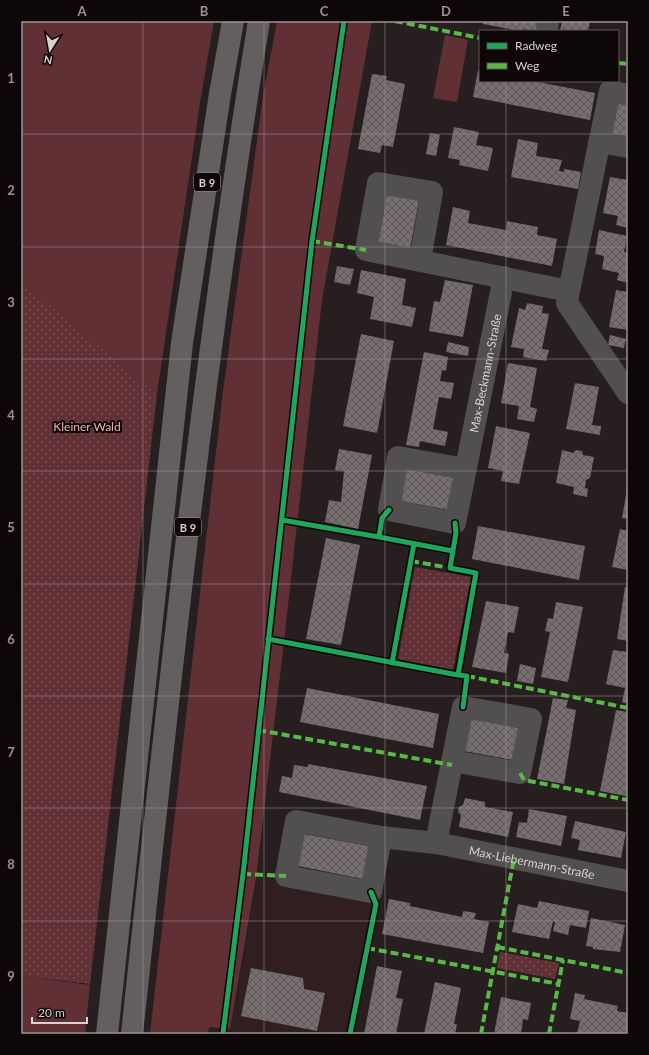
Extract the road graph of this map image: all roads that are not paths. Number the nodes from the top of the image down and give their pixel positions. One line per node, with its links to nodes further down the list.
1 (233, 21): 15 (highway, B 9)
2 (259, 21): 16 (highway, B 9)
3 (628, 95): 4 (street)
4 (599, 142): 5 (street); 8 (street)
5 (628, 147)
6 (420, 260): 7 (street)
7 (504, 277): 8 (street); 10 (street, Max-Beckmann-Straße)
8 (569, 291): 9 (street)
9 (628, 394)
10 (465, 470)
11 (453, 761): 13 (street)
12 (381, 837): 12 (street, Max-Liebermann-Straße); 13 (street, Max-Liebermann-Straße)
13 (436, 843): 14 (street, Max-Liebermann-Straße)
14 (628, 881)
15 (107, 1034)
16 (132, 1034)

